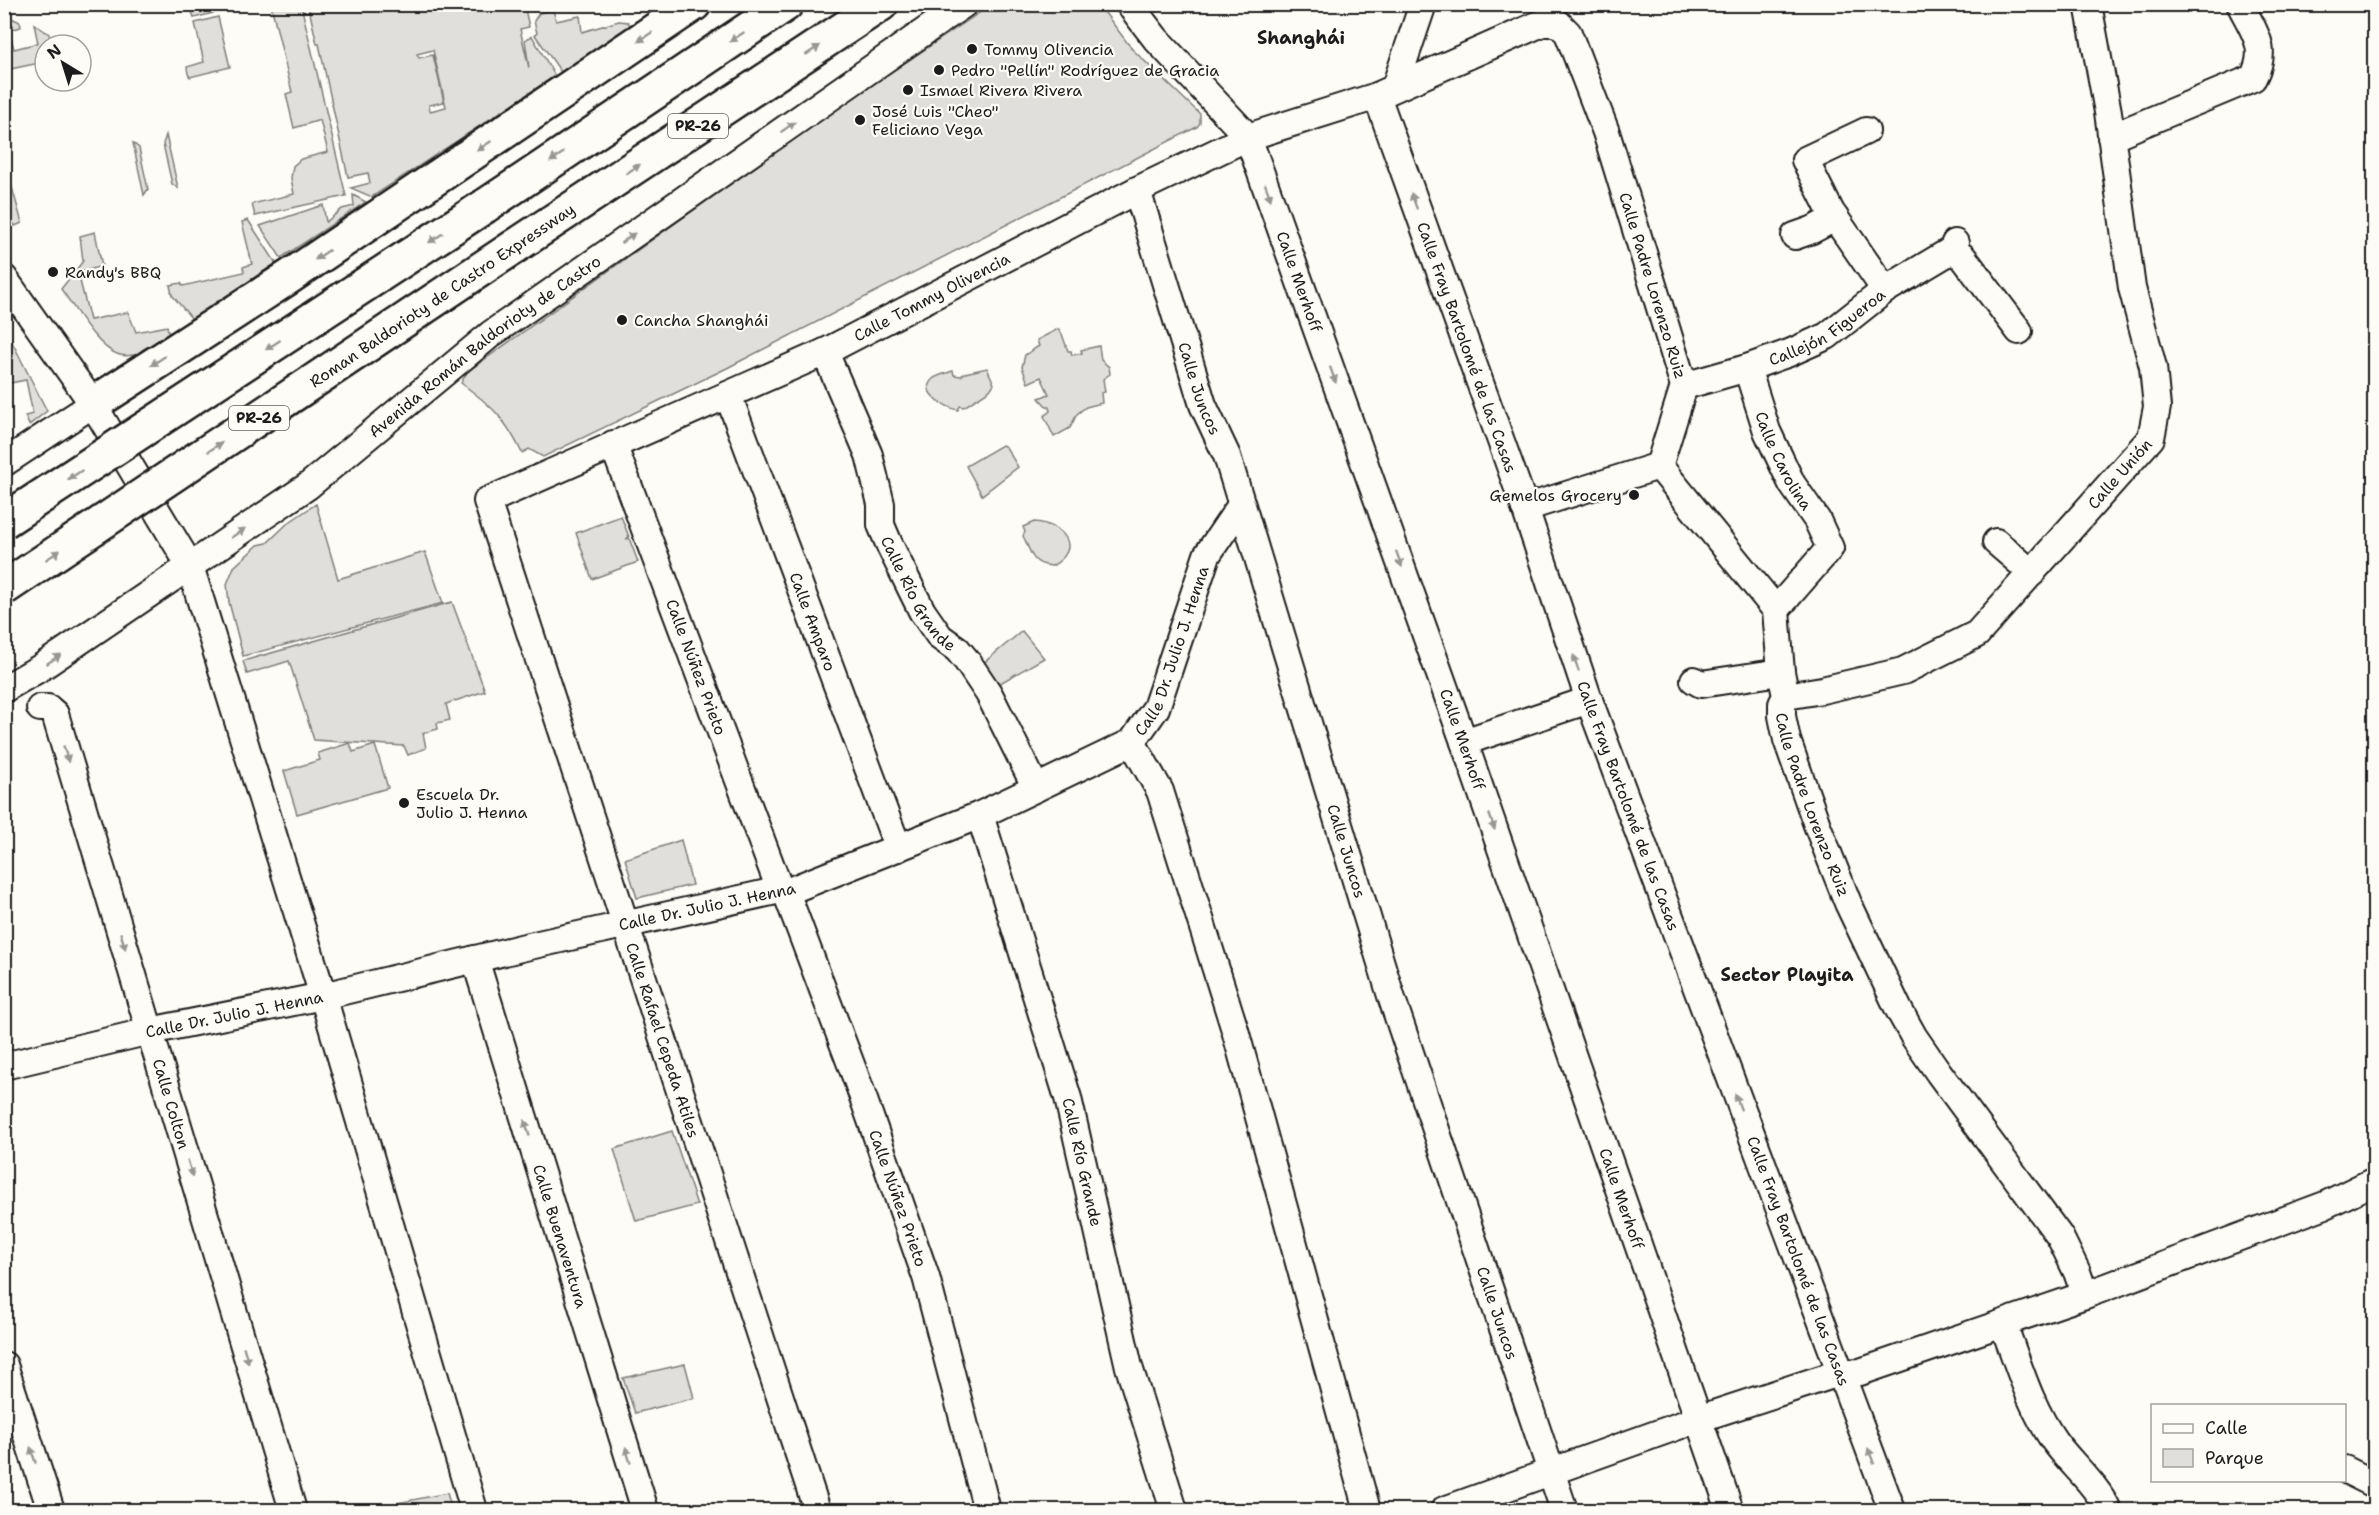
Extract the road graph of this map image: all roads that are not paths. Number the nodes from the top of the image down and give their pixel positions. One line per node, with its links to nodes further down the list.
1 (694, 4): 23 (highway, one-way to 23)
2 (786, 4): 30 (highway, one-way to 30, bridge)
3 (881, 4): 34 (highway, Roman Baldorioty de Castro Expressway / PR-26, one-way to 3, bridge)
4 (964, 4): 32 (street, Avenida Román Baldorioty de Castro, one-way to 4)
5 (1130, 4): 11 (street, Calle Merhoff)
6 (1423, 4): 9 (street)
7 (2088, 4): 12 (street, Calle Unión)
8 (2240, 4): 12 (street)
9 (1386, 92): 11 (street, Calle Tommy Olivencia); 21 (street, Calle Padre Lorenzo Ruiz); 29 (street, Calle Fray Bartolomé de las Casas, one-way to 9)
10 (1866, 131): 14 (street)
11 (1248, 137): 13 (street, Calle Tommy Olivencia); 42 (street, Calle Merhoff, one-way to 42)
12 (2111, 137): 33 (street, Calle Unión)
13 (1137, 190): 19 (street, Calle Tommy Olivencia); 28 (street, Calle Juncos)
14 (1835, 218): 15 (street); 17 (street)
15 (1795, 236)
16 (4, 278): 23 (street)
17 (1885, 290): 18 (street, Callejón Figueroa); 20 (street, Callejón Figueroa)
18 (2019, 331)
19 (825, 352): 22 (street, Calle Tommy Olivencia); 43 (street, Calle Río Grande)
20 (1747, 368): 21 (street, Callejón Figueroa); 35 (street, Calle Carolina)
21 (1684, 386): 26 (street, Calle Padre Lorenzo Ruiz)
22 (728, 395): 24 (street, Calle Tommy Olivencia); 45 (street, Calle Amparo)
23 (93, 404): 25 (street); 32 (street)
24 (613, 444): 27 (street, Calle Tommy Olivencia); 46 (street, Calle Núñez Prieto)
25 (4, 463)
26 (1659, 466): 29 (street); 35 (street)
27 (487, 501): 47 (street, Calle Rafael Cepeda Atiles)
28 (1240, 505): 41 (street, Calle Dr. Julio J. Henna); 59 (street, Calle Juncos)
29 (1525, 508): 39 (street, Calle Fray Bartolomé de las Casas, one-way to 29)
30 (4, 521)
31 (1996, 542): 33 (street)
32 (190, 566): 38 (street, Avenida Román Baldorioty de Castro, one-way to 32); 49 (street)
33 (2032, 573): 37 (street, Calle Unión)
34 (4, 588)
35 (1776, 610): 37 (street, Calle Padre Lorenzo Ruiz)
36 (1694, 680): 37 (street, Calle Unión)
37 (1783, 684): 53 (street, Calle Padre Lorenzo Ruiz)
38 (4, 689)
39 (1588, 700): 42 (street); 56 (street, Calle Fray Bartolomé de las Casas, one-way to 39)
40 (40, 708): 50 (street, Calle Colton, one-way to 50)
41 (1132, 742): 43 (street, Calle Dr. Julio J. Henna); 68 (street)
42 (1464, 742): 57 (street, Calle Merhoff, one-way to 57)
43 (1036, 788): 44 (street, Calle Dr. Julio J. Henna)
44 (980, 815): 45 (street, Calle Dr. Julio J. Henna); 67 (street, Calle Río Grande)
45 (898, 848): 46 (street, Calle Dr. Julio J. Henna)
46 (783, 891): 47 (street, Calle Dr. Julio J. Henna); 66 (street, Calle Núñez Prieto)
47 (626, 924): 48 (street, Calle Dr. Julio J. Henna); 65 (street, Calle Rafael Cepeda Atiles)
48 (476, 959): 49 (street, Calle Dr. Julio J. Henna); 64 (street, Calle Buenaventura, one-way to 48)
49 (323, 996): 50 (street, Calle Dr. Julio J. Henna); 63 (street)
50 (150, 1031): 51 (street, Calle Dr. Julio J. Henna); 62 (street, Calle Colton, one-way to 62)
51 (4, 1066)
52 (2374, 1181): 53 (street)
53 (2085, 1296): 54 (street)
54 (2003, 1324): 56 (street); 73 (street)
55 (4, 1365): 61 (street, one-way to 55)
56 (1839, 1373): 57 (street); 72 (street, Calle Fray Bartolomé de las Casas, one-way to 56)
57 (1698, 1419): 59 (street); 71 (street, Calle Merhoff)
58 (2346, 1470): 60 (street)
59 (1552, 1473): 69 (street); 70 (street, Calle Juncos)
60 (2374, 1484)
61 (51, 1510)
62 (292, 1510)
63 (474, 1510)
64 (645, 1510)
65 (817, 1510)
66 (987, 1510)
67 (1174, 1510)
68 (1367, 1510)
69 (1444, 1510)
70 (1564, 1510)
71 (1730, 1510)
72 (1892, 1510)
73 (2108, 1510)

